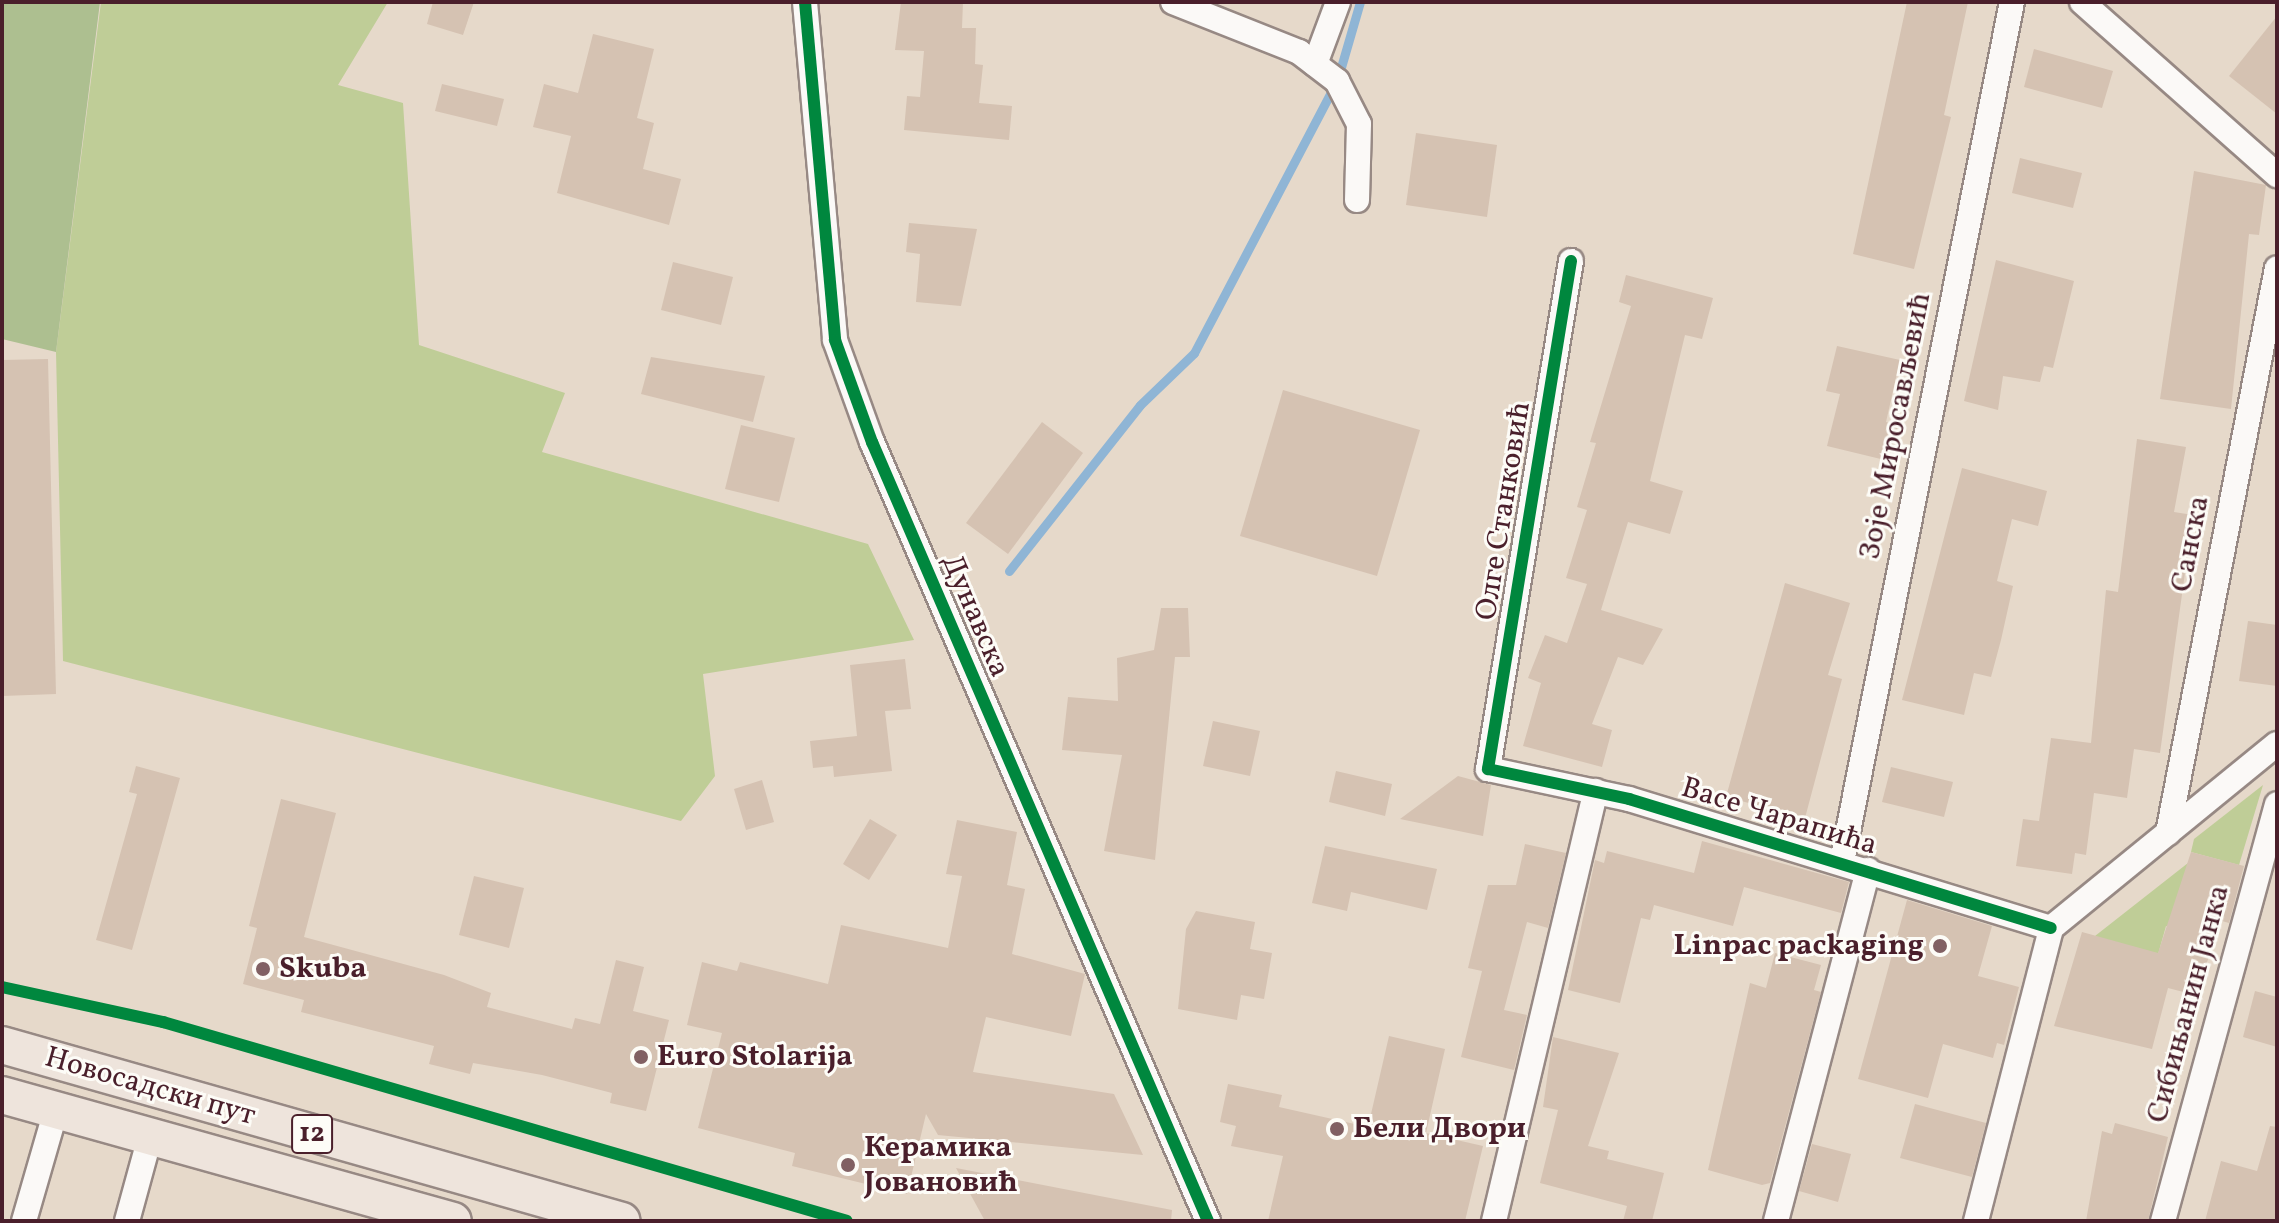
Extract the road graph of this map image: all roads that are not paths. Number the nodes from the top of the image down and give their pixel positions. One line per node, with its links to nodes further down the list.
1 (805, 2): 28 (street, Дунавска)
2 (1173, 2): 6 (street)
3 (1338, 2): 6 (street)
4 (2012, 2): 16 (street, Зоје Миросављевић)
5 (2082, 2): 7 (street)
6 (1315, 64): 8 (street)
7 (2277, 175)
8 (1357, 200)
9 (1571, 261): 12 (street, Олге Станковић)
10 (2277, 268): 15 (street, Санска)
11 (2277, 744): 15 (street)
12 (1488, 769): 13 (street, Васе Чарапића)
13 (1596, 791): 16 (street, Васе Чарапића); 29 (street)
14 (2277, 804): 32 (street, Сибињанин Јанка)
15 (2168, 833): 18 (street)
16 (1842, 862): 17 (street, Васе Чарапића)
17 (1868, 870): 18 (street, Васе Чарапића); 30 (street)
18 (2051, 928): 31 (street)
19 (2, 1045): 27 (main road, Новосадски пут / 12)
20 (2, 1095): 21 (main road, Новосадски пут / 12)
21 (56, 1110): 22 (main road, Новосадски пут / 12); 24 (street)
22 (150, 1137): 23 (main road, Новосадски пут / 12); 25 (street)
23 (376, 1210): 26 (main road, Новосадски пут / 12)
24 (24, 1221)
25 (127, 1221)
26 (453, 1221)
27 (622, 1221)
28 (1208, 1221)
29 (1494, 1221)
30 (1776, 1221)
31 (1976, 1221)
32 (2163, 1221)

